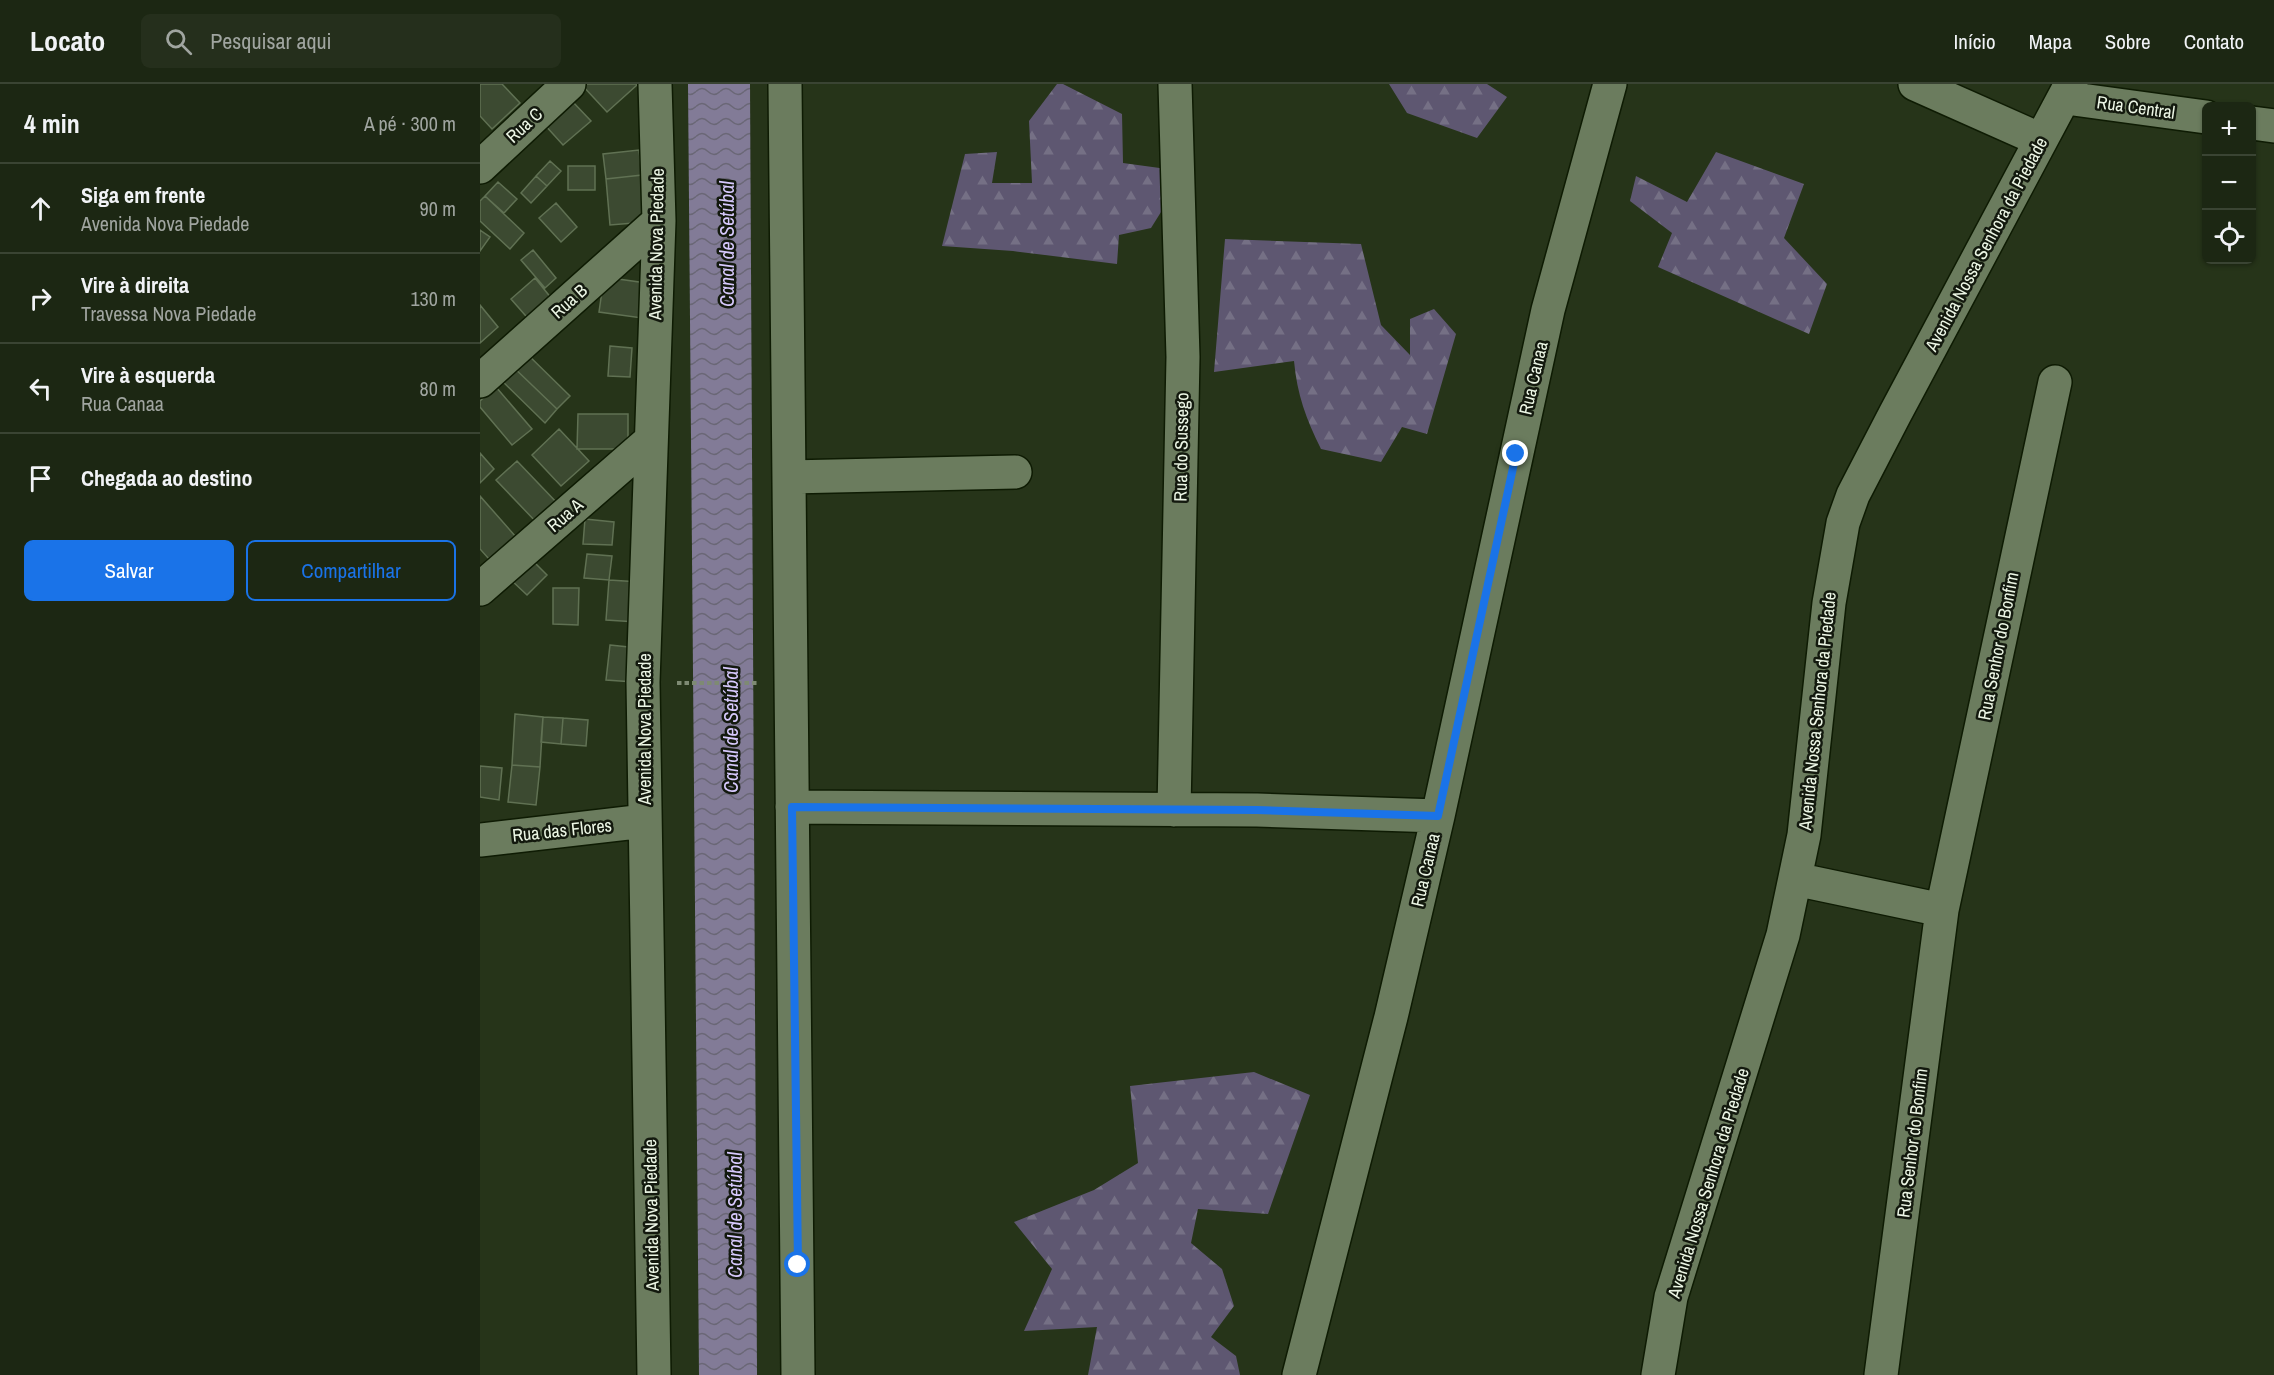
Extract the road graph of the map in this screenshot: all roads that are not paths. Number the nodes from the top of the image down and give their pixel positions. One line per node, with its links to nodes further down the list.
1 (569, 84): 12 (street, Rua C)
2 (655, 84): 13 (street, Avenida Nova Piedade)
3 (785, 84): 18 (street)
4 (1175, 84): 21 (street, Rua do Sussego)
5 (1610, 84): 22 (street, Rua Canaa)
6 (1915, 84): 11 (street)
7 (2068, 91): 8 (street, Rua Central); 11 (street, Avenida Nossa Senhora da Piedade)
8 (2202, 116)
9 (2256, 124): 10 (street)
10 (2274, 126)
11 (2041, 140): 25 (street, Avenida Nossa Senhora da Piedade)
12 (480, 167)
13 (659, 221): 14 (street, Rua B); 16 (street, Avenida Nova Piedade)
14 (480, 381)
15 (2055, 382): 26 (street, Rua Senhor do Bonfim)
16 (650, 441): 19 (street, Rua A); 23 (street, Avenida Nova Piedade)
17 (1015, 472): 18 (street)
18 (789, 477): 20 (street)
19 (480, 590)
20 (792, 807): 21 (street); 28 (street)
21 (1174, 810): 22 (street)
22 (1438, 816): 29 (street, Rua Canaa)
23 (645, 821): 24 (street, Rua das Flores); 27 (street, Avenida Nova Piedade)
24 (480, 840)
25 (1794, 879): 26 (street); 30 (street, Avenida Nossa Senhora da Piedade)
26 (1942, 910): 31 (street, Rua Senhor do Bonfim)
27 (654, 1375)
28 (798, 1375)
29 (1299, 1375)
30 (1658, 1375)
31 (1881, 1375)

